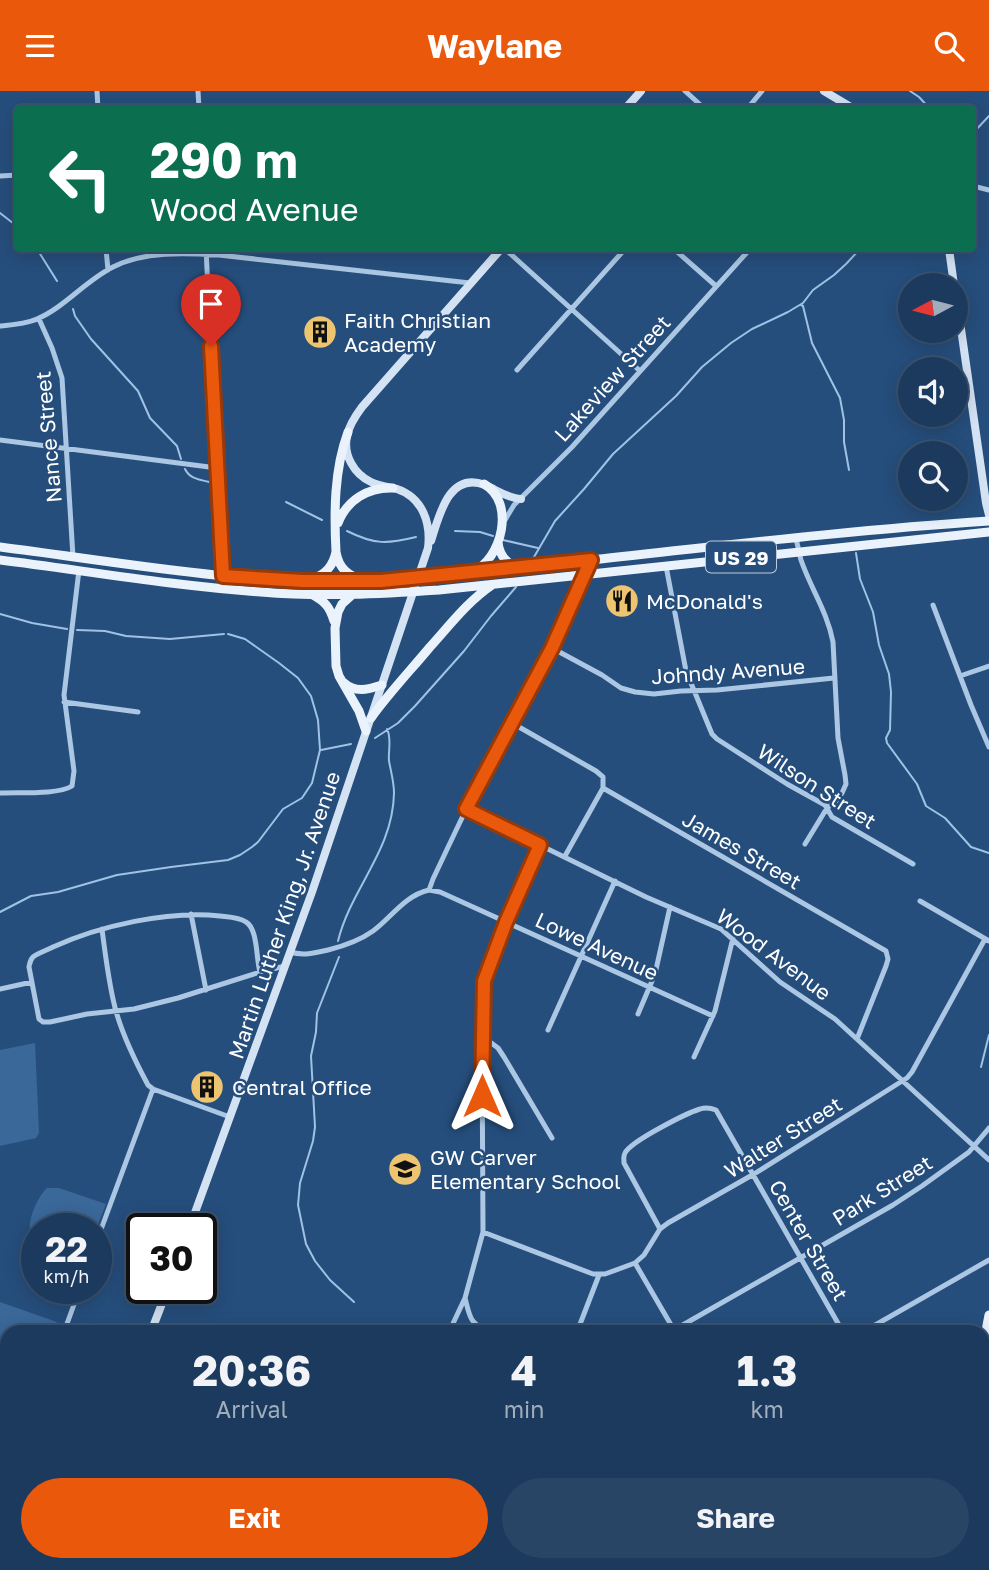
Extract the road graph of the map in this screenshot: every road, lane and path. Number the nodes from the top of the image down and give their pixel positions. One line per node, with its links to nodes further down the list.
1 (640, 91): 5 (main road)
2 (685, 91): 6 (street)
3 (762, 91): 7 (street)
4 (824, 91): 8 (main road)
5 (628, 105)
6 (701, 105)
7 (750, 105)
8 (847, 105)
9 (106, 252): 19 (street)
10 (199, 252): 19 (street)
11 (206, 252): 32 (street)
12 (215, 252): 21 (street)
13 (500, 252): 21 (main road)
14 (506, 252): 23 (street)
15 (622, 252): 23 (street)
16 (677, 252): 22 (street)
17 (747, 252): 22 (street, Lakeview Street)
18 (949, 252): 20 (main road)
19 (108, 270): 24 (street)
20 (952, 273)
21 (470, 282): 29 (main road)
22 (716, 286): 28 (street, Lakeview Street)
23 (572, 309): 27 (street); 28 (street)
24 (39, 319): 25 (street); 31 (street, Nance Street)
25 (0, 326)
26 (963, 343): 36 (main road)
27 (517, 370)
28 (640, 371): 35 (street, Lakeview Street)
29 (348, 432): 34 (main road); 38 (main road)
30 (0, 440): 31 (street)
31 (67, 448): 32 (street); 45 (street, Nance Street)
32 (217, 468): 54 (street)
33 (484, 485): 35 (main road); 40 (main road); 46 (main road)
34 (393, 488): 38 (main road); 46 (main road)
35 (521, 499): 40 (street, Lakeview Street)
36 (989, 515)
37 (989, 521): 41 (main road, US 29)
38 (336, 532): 43 (main road)
39 (989, 532): 44 (main road, US 29)
40 (499, 535): 50 (main road); 52 (main road)
41 (796, 538): 44 (street); 48 (main road, US 29)
42 (0, 547): 45 (main road, US 29)
43 (336, 547): 55 (main road); 56 (main road)
44 (799, 551): 49 (main road, US 29); 66 (street)
45 (73, 557): 54 (main road, US 29)
46 (425, 557): 68 (main road)
47 (0, 560): 51 (main road, US 29)
48 (591, 560): 50 (main road, US 29); 53 (street)
49 (666, 565): 53 (main road, US 29); 69 (street, Wilson Street)
50 (520, 568): 52 (main road, US 29)
51 (79, 570): 58 (main road, US 29); 70 (street)
52 (464, 574): 56 (main road, US 29)
53 (586, 574): 57 (main road, US 29); 63 (street)
54 (223, 576): 55 (main road, US 29); 58 (street)
55 (297, 581): 56 (main road, US 29)
56 (369, 582)
57 (494, 584): 60 (main road, US 29); 72 (main road)
58 (223, 589): 59 (main road, US 29)
59 (312, 595): 60 (main road, US 29); 62 (main road)
60 (352, 595): 62 (main road)
61 (933, 605): 65 (street)
62 (335, 628): 67 (main road)
63 (552, 648): 69 (street, Johndy Avenue); 73 (street)
64 (989, 666): 65 (street)
65 (960, 676): 75 (street)
66 (834, 678): 69 (street, Johndy Avenue); 78 (street)
67 (342, 681): 68 (main road); 74 (main road)
68 (382, 685): 72 (main road)
69 (693, 691): 78 (street, Wilson Street)
70 (64, 702): 71 (street); 77 (street)
71 (138, 712)
72 (371, 718): 74 (main road, Martin Luther King, Jr. Avenue)
73 (512, 723): 76 (street, James Street); 79 (street)
74 (366, 731): 93 (main road, Martin Luther King, Jr. Avenue)
75 (989, 747)
76 (603, 788): 82 (street); 106 (street, James Street)
77 (0, 793)
78 (827, 808): 81 (street); 83 (street, Wilson Street)
79 (466, 809): 80 (street, Wood Avenue); 85 (street)
80 (540, 845): 82 (street, Wood Avenue); 89 (street)
81 (805, 845)
82 (565, 856): 84 (street, Wood Avenue)
83 (913, 865)
84 (615, 881): 87 (street, Wood Avenue); 94 (street)
85 (429, 890): 89 (street, Lowe Avenue); 93 (street)
86 (920, 901): 92 (street)
87 (670, 907): 91 (street, Wood Avenue); 98 (street)
88 (191, 914): 90 (street); 96 (street); 100 (street)
89 (506, 922): 94 (street, Lowe Avenue); 105 (street)
90 (102, 929): 97 (street); 101 (street)
91 (733, 938): 103 (street); 106 (street, Wood Avenue)
92 (987, 940): 108 (street, Walter Street)
93 (290, 951): 95 (main road, Martin Luther King, Jr. Avenue)
94 (582, 956): 98 (street, Lowe Avenue); 104 (street)
95 (285, 966): 96 (street); 110 (main road, Martin Luther King, Jr. Avenue)
96 (260, 972): 100 (street)
97 (32, 982): 99 (street); 101 (street)
98 (649, 988): 102 (street); 103 (street, Lowe Avenue)
99 (0, 989)
100 (206, 990): 101 (street)
101 (116, 1012): 109 (street)
102 (638, 1014)
103 (713, 1016): 107 (street)
104 (548, 1030)
105 (482, 1036): 112 (street); 119 (street)
106 (857, 1039): 108 (street, Wood Avenue)
107 (694, 1057)
108 (904, 1081): 113 (street, Wood Avenue); 115 (street, Walter Street)
109 (153, 1089): 110 (street); 116 (street)
110 (230, 1117): 117 (main road, Martin Luther King, Jr. Avenue)
111 (989, 1128): 113 (street, Park Street)
112 (552, 1138)
113 (975, 1147): 114 (street, Wood Avenue); 120 (street, Park Street)
114 (989, 1160)
115 (754, 1174): 118 (street, Walter Street); 118 (street, Center Street); 120 (street, Center Street)
116 (107, 1213)
117 (195, 1213)
118 (660, 1229): 122 (street, Walter Street)
119 (483, 1232): 123 (street); 124 (street)
120 (801, 1257): 133 (street, Park Street); 134 (street, Center Street)
121 (989, 1260): 135 (street)
122 (635, 1263): 123 (street); 132 (street)
123 (599, 1275): 131 (street)
124 (465, 1298): 129 (street); 130 (street)
125 (74, 1304): 127 (street)
126 (162, 1304): 128 (main road)
127 (67, 1325)
128 (154, 1325)
129 (452, 1325)
130 (477, 1325)
131 (580, 1325)
132 (671, 1325)
133 (684, 1325)
134 (839, 1325)
135 (875, 1325)

